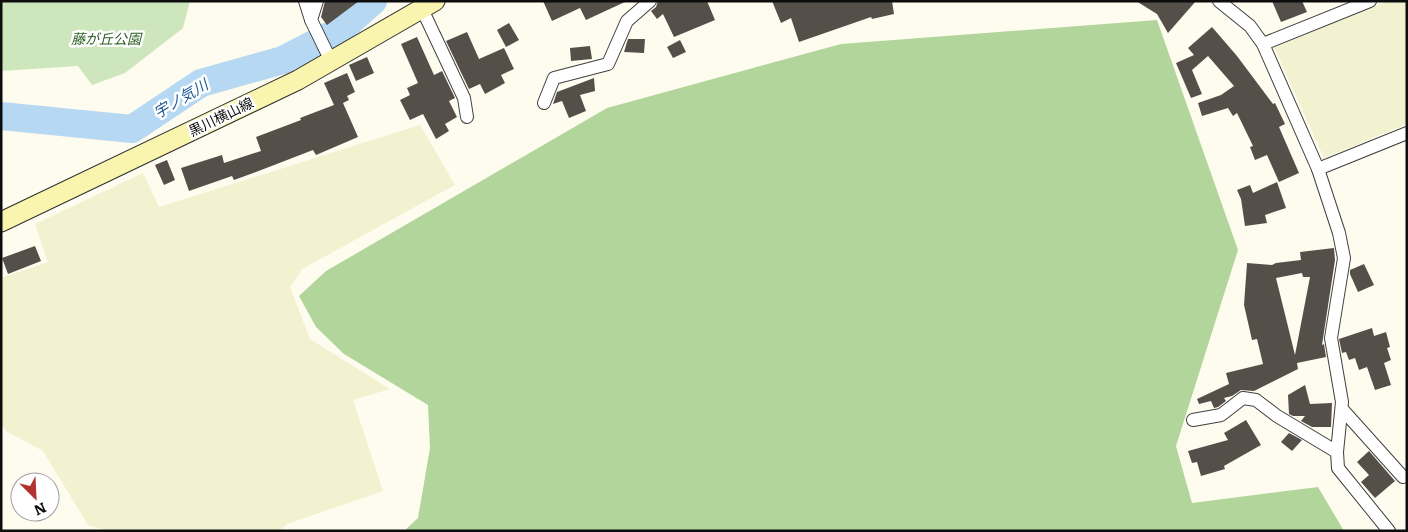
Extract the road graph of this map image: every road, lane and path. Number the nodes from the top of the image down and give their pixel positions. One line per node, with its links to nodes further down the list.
1 (305, 1): 7 (street)
2 (317, 1): 7 (street)
3 (650, 1): 10 (street)
4 (1218, 1): 8 (street)
5 (1370, 1): 8 (street)
6 (428, 5): 9 (main road, 黒川横山線); 11 (street)
7 (311, 20): 9 (street)
8 (1264, 44): 13 (street)
9 (329, 56): 14 (main road, 黒川横山線)
10 (544, 104)
11 (467, 117)
12 (1407, 133): 13 (street)
13 (1318, 169): 15 (street)
14 (1, 222)
15 (1342, 409): 17 (street); 18 (street)
16 (1193, 420): 17 (street)
17 (1337, 452): 19 (street)
18 (1403, 476)
19 (1389, 531)

